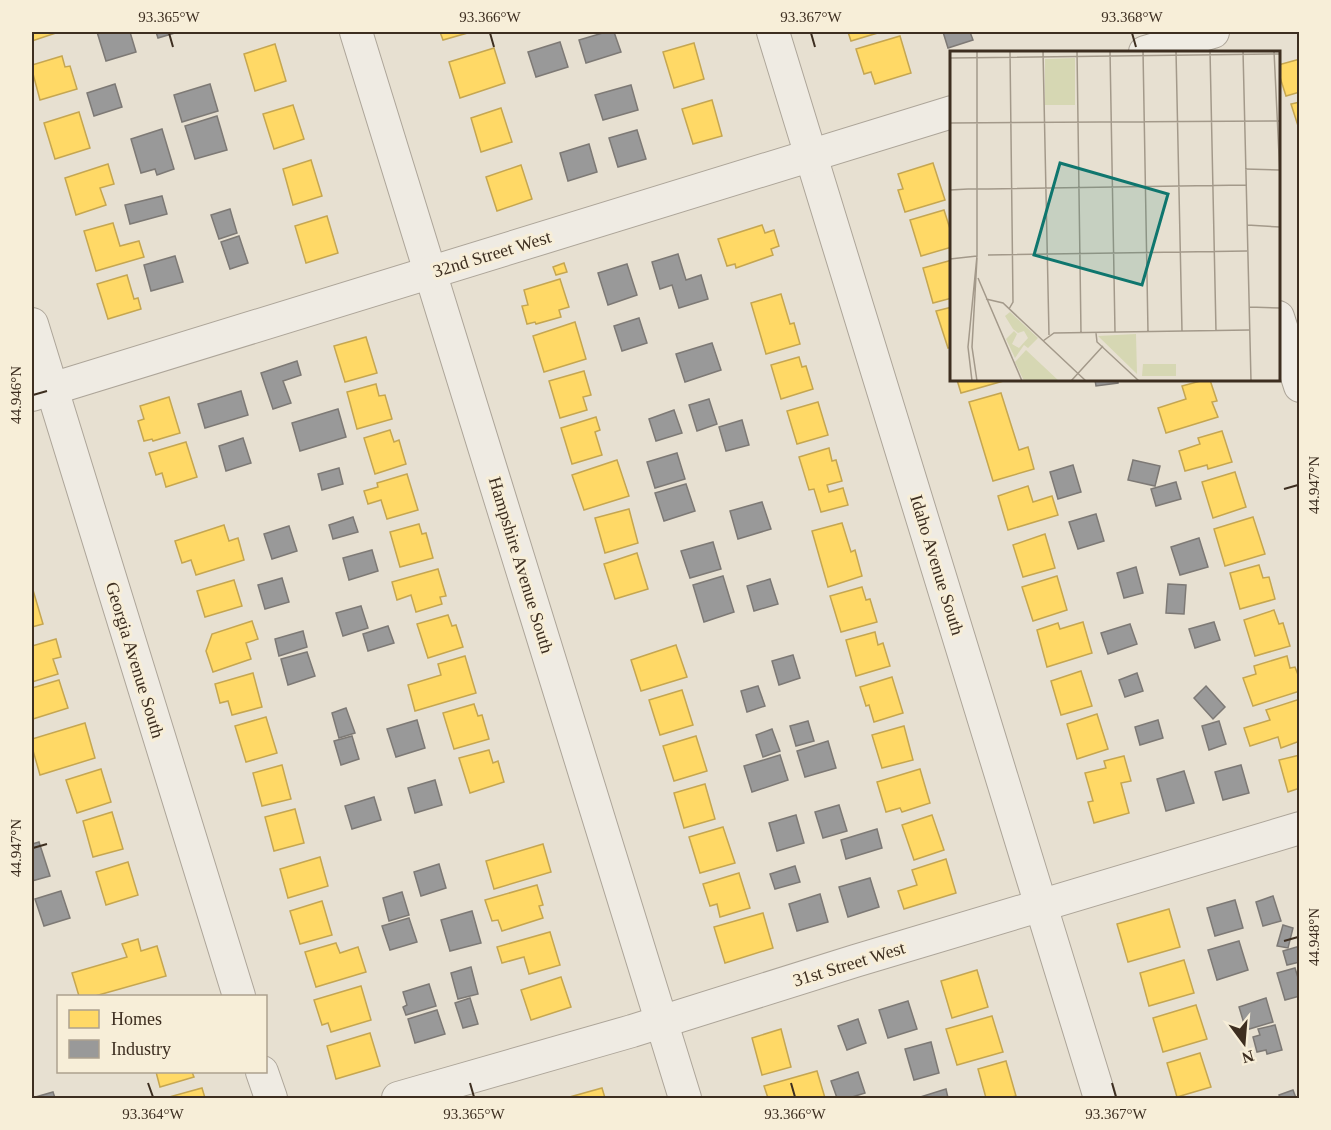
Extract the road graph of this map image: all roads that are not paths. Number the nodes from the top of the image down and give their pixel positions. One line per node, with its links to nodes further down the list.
1 (356, 32): 7 (street, Hampshire Avenue South)
2 (773, 32): 6 (street, Idaho Avenue South)
3 (1200, 38): 4 (street)
4 (1149, 51)
5 (950, 112): 6 (street, 32nd Street West)
6 (811, 156): 7 (street, 32nd Street West); 13 (street, Idaho Avenue South)
7 (430, 273): 11 (street, 32nd Street West); 15 (street, Hampshire Avenue South)
8 (32, 324): 11 (street, Georgia Avenue South)
9 (1280, 324): 10 (street)
10 (1299, 386)
11 (41, 392): 14 (street, Georgia Avenue South)
12 (1299, 828): 13 (street, 31st Street West)
13 (1041, 905): 15 (street, 31st Street West); 20 (street, Idaho Avenue South)
14 (239, 995)
15 (662, 1022): 18 (street, 31st Street West); 19 (street, Hampshire Avenue South)
16 (263, 1073): 17 (street)
17 (271, 1098)
18 (398, 1098)
19 (685, 1098)
20 (1100, 1098)

